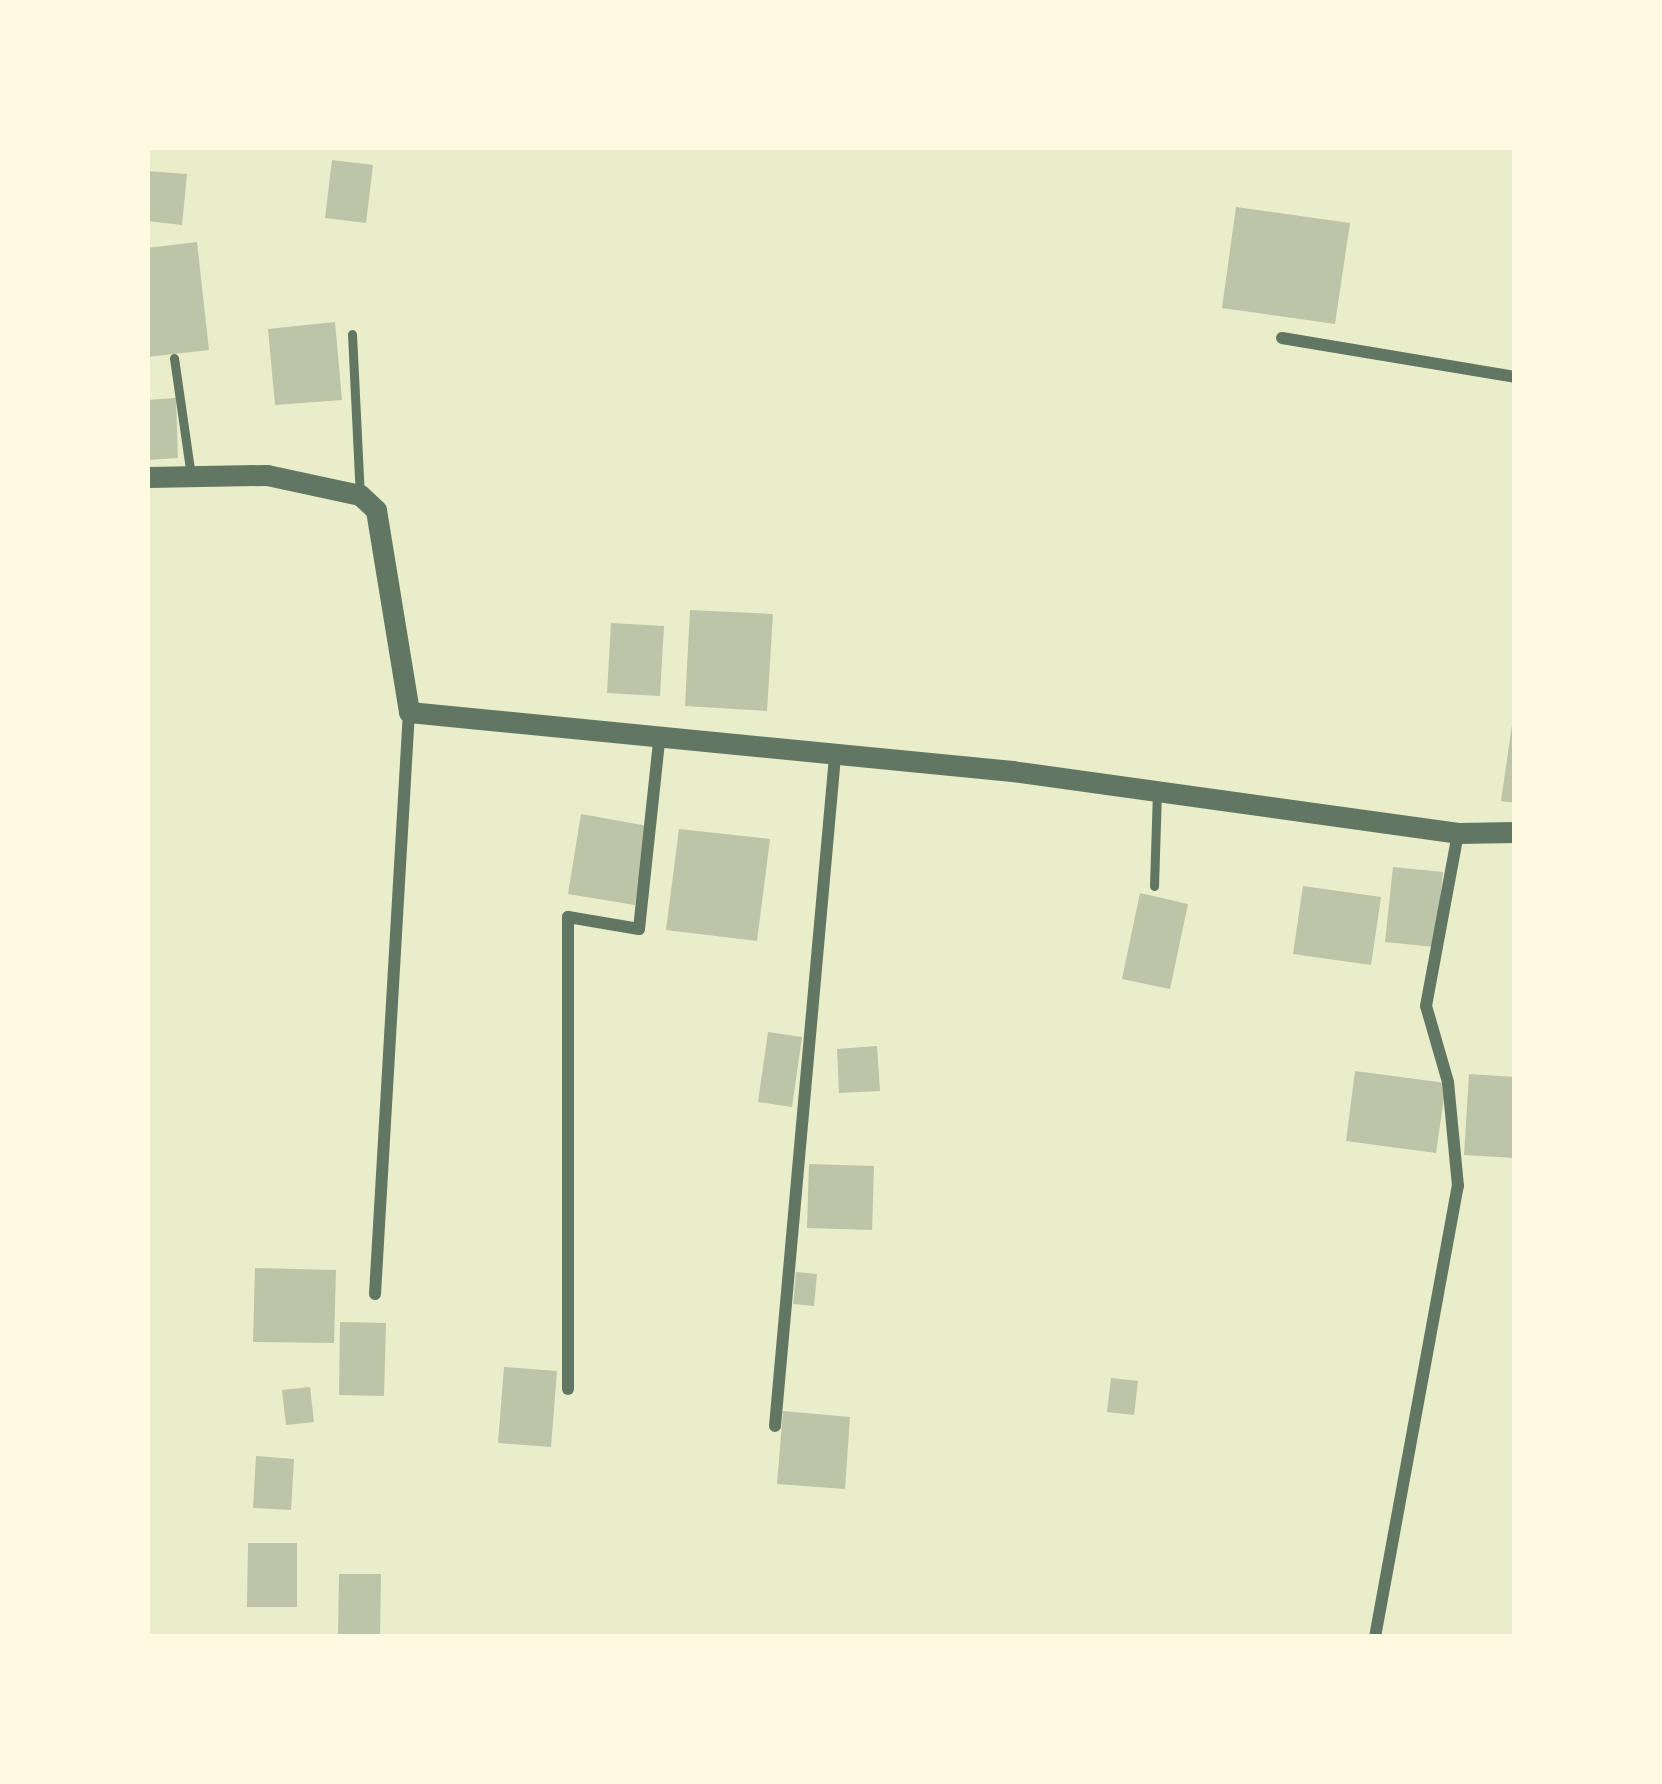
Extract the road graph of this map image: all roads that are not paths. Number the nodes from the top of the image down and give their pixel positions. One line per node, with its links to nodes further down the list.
1 (352, 334): 7 (lane)
2 (1282, 338): 4 (street)
3 (174, 358): 5 (lane)
4 (1515, 376)
5 (191, 476): 6 (street); 7 (street)
6 (147, 477)
7 (360, 495): 8 (street)
8 (409, 712): 9 (street); 15 (street)
9 (658, 741): 10 (street); 16 (street)
10 (835, 756): 11 (street); 17 (street)
11 (1157, 791): 13 (street); 14 (lane)
12 (1515, 832): 13 (street)
13 (1458, 833): 18 (street)
14 (1154, 886)
15 (374, 1294)
16 (568, 1389)
17 (776, 1426)
18 (1375, 1637)

